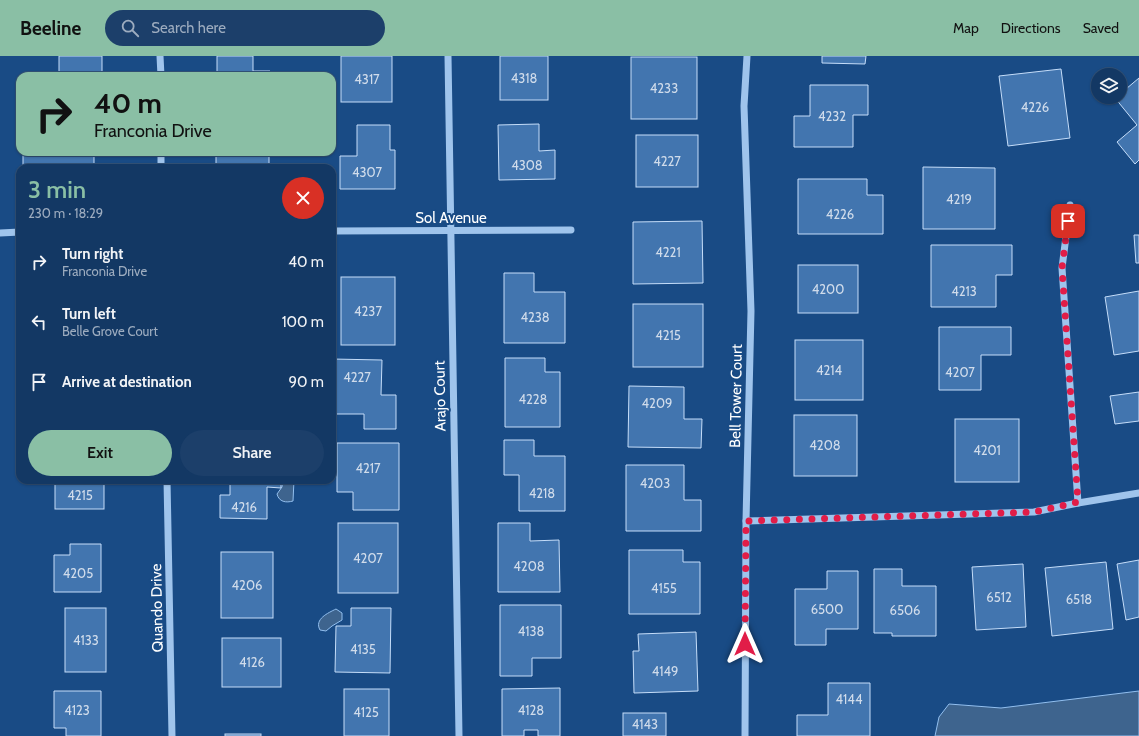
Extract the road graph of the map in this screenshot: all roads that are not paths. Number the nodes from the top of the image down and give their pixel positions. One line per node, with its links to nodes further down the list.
1 (160, 56): 4 (street)
2 (448, 56): 8 (street, Arajo Court)
3 (747, 56): 14 (street, Bell Tower Court)
4 (161, 72)
5 (1070, 205): 13 (street)
6 (571, 230): 8 (street, Sol Avenue)
7 (336, 231): 8 (street, Sol Avenue)
8 (450, 231): 16 (street, Arajo Court)
9 (16, 232): 10 (street)
10 (0, 233)
11 (167, 484): 15 (street, Quando Drive)
12 (1139, 493): 13 (street)
13 (1078, 502): 14 (street)
14 (746, 521): 17 (street, Bell Tower Court)
15 (172, 736)
16 (459, 736)
17 (744, 736)

